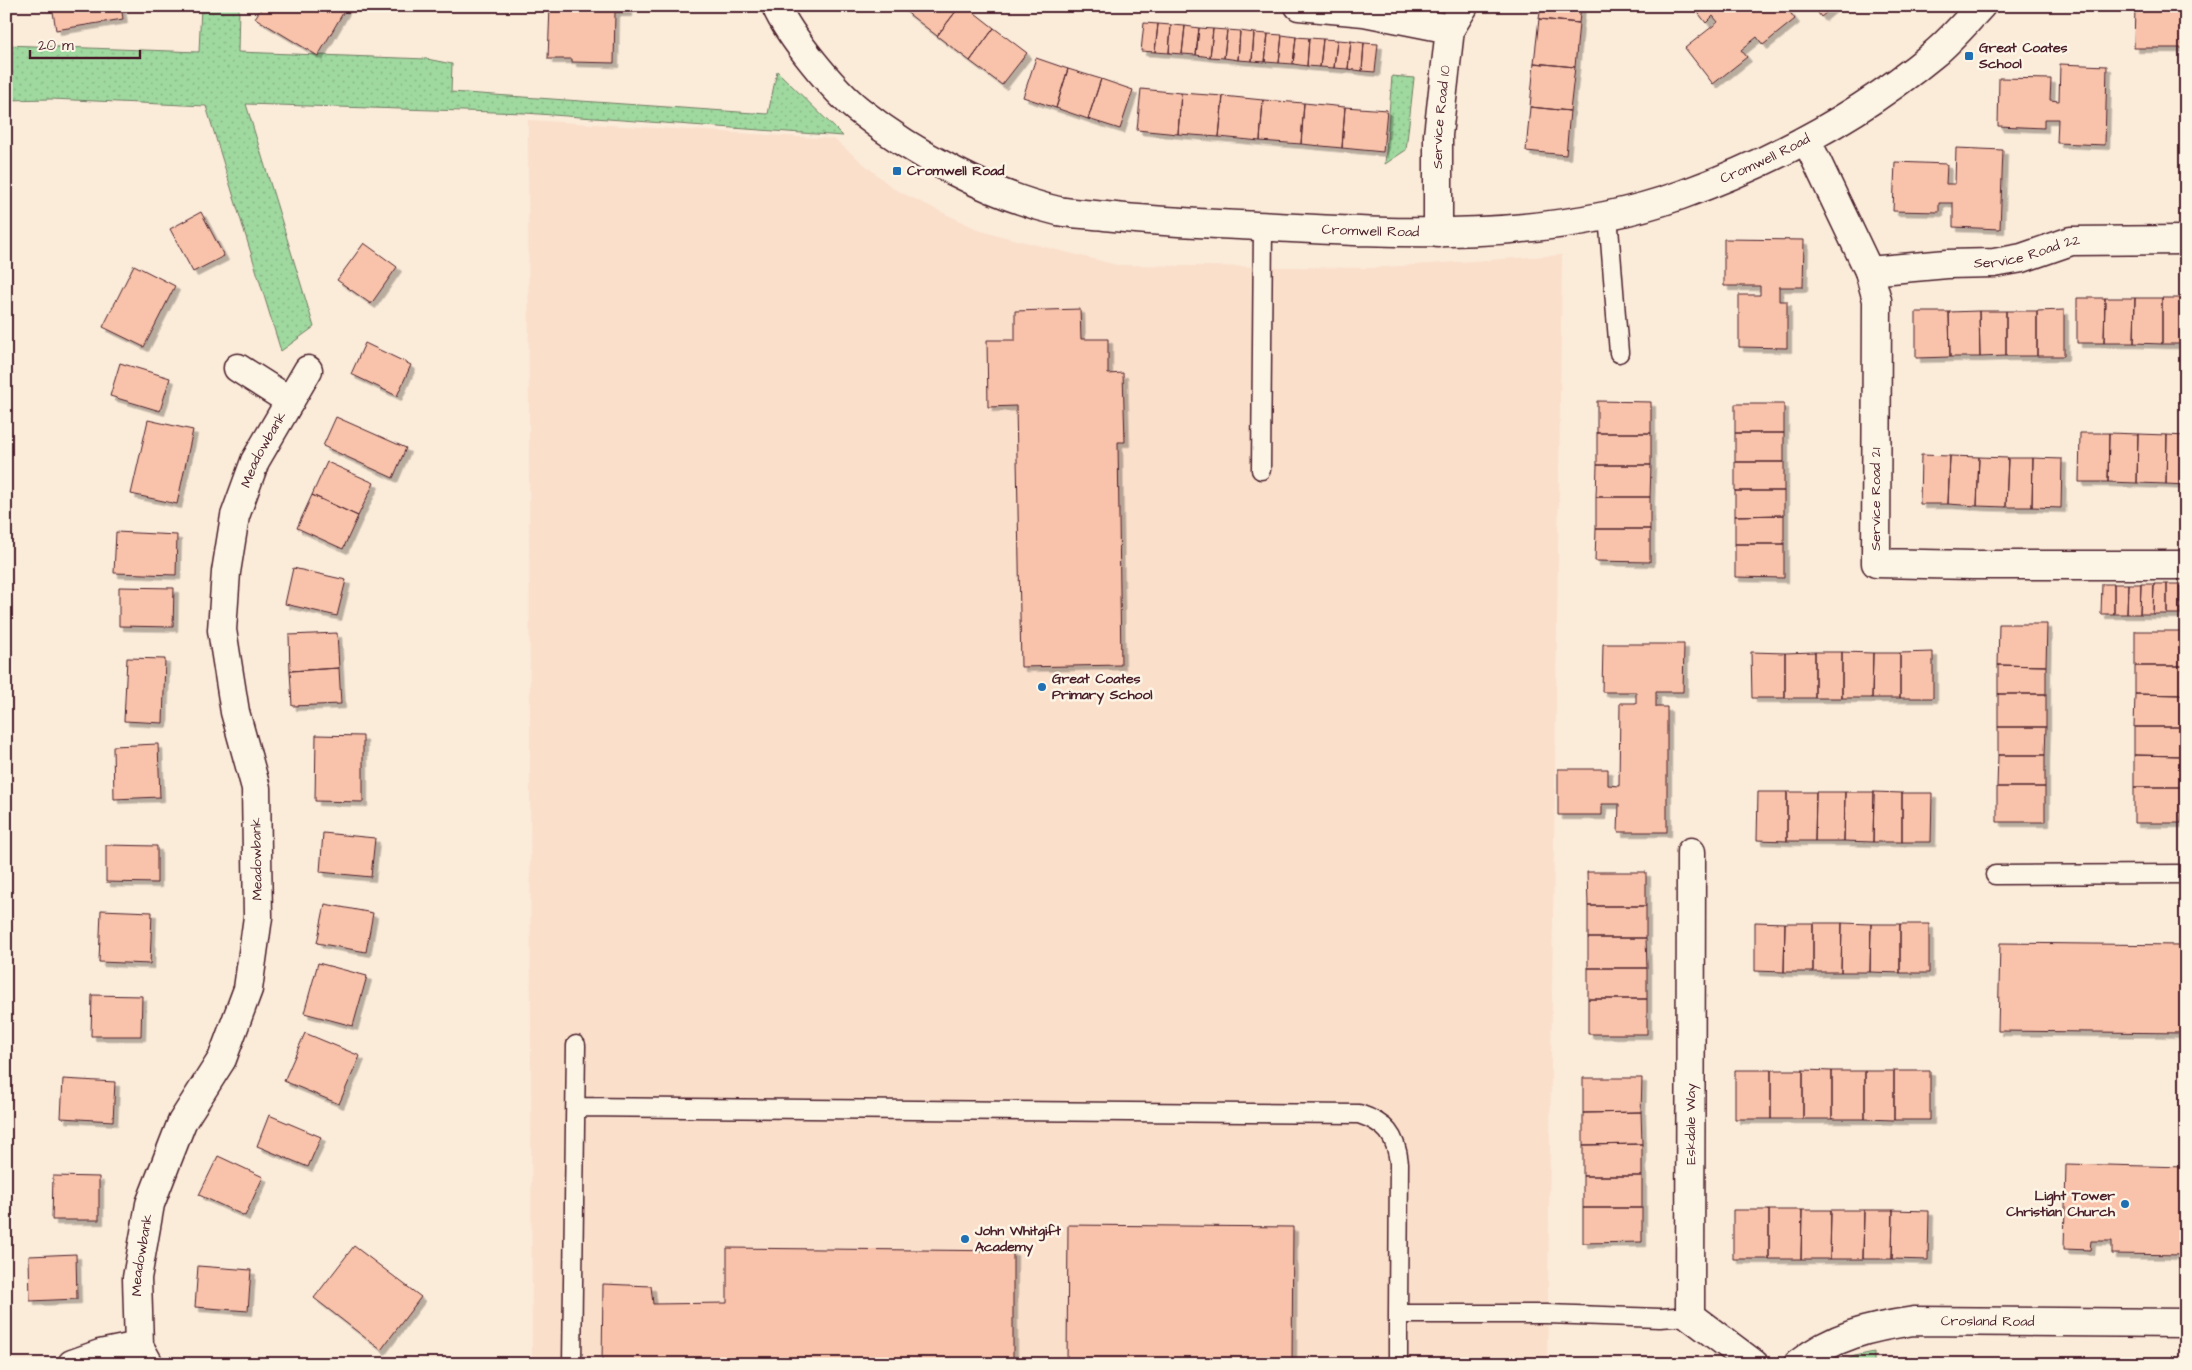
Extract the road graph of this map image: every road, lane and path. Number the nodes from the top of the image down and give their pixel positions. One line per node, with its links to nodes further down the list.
1 (776, 6): 7 (street, Cromwell Road)
2 (1299, 6): 4 (street)
3 (1981, 6): 5 (street, Cromwell Road)
4 (1457, 18): 8 (street, Service Road 10)
5 (1807, 141): 6 (street, Cromwell Road); 10 (street, Service Road 21)
6 (1608, 215): 8 (street, Cromwell Road); 11 (lane)
7 (1263, 227): 8 (street, Cromwell Road); 15 (lane)
8 (1438, 233)
9 (2186, 240): 10 (street, Service Road 22)
10 (1870, 271): 16 (street, Service Road 21)
11 (1619, 353)
12 (238, 368): 14 (street)
13 (308, 370): 14 (street, Meadowbank)
14 (290, 401): 25 (street, Meadowbank)
15 (1260, 470)
16 (2186, 565)
17 (1692, 852): 23 (street, Eskdale Way)
18 (2186, 874): 19 (lane)
19 (1995, 875)
20 (576, 1045): 21 (lane)
21 (577, 1107): 22 (lane); 27 (lane)
22 (1398, 1314): 23 (lane); 28 (lane)
23 (1690, 1316): 29 (street)
24 (2186, 1323): 30 (street, Crosland Road)
25 (144, 1355): 26 (street, Meadowbank)
26 (72, 1364)
27 (572, 1364)
28 (1398, 1364)
29 (1754, 1364)
30 (1798, 1364)

